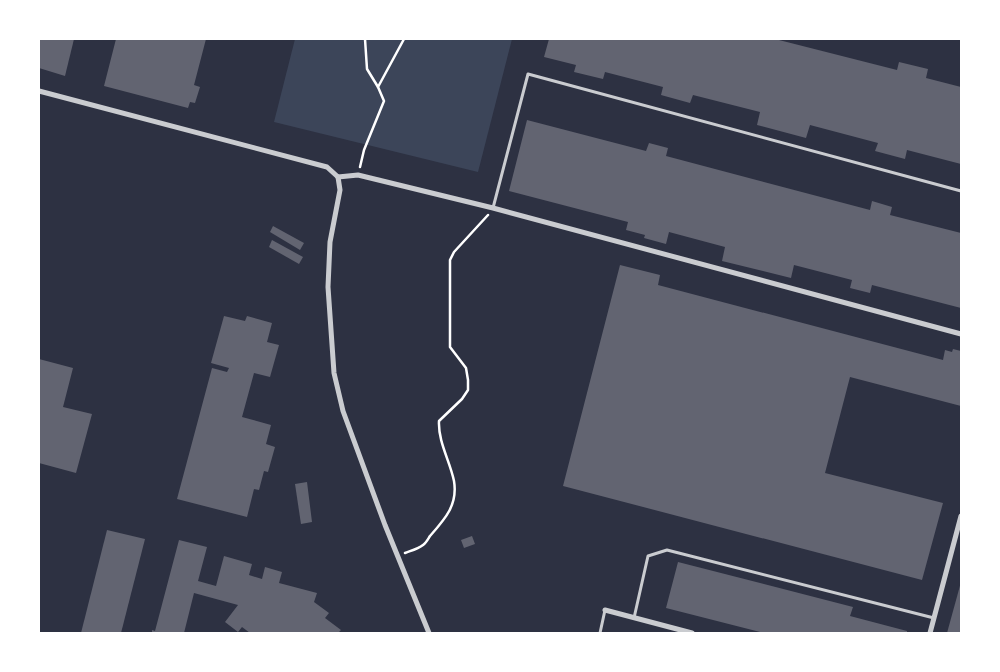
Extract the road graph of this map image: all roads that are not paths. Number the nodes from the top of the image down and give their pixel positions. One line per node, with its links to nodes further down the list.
1 (39, 92): 2 (street)
2 (338, 177): 4 (street); 10 (street)
3 (961, 191): 4 (lane)
4 (493, 208): 5 (street)
5 (961, 334)
6 (961, 516): 9 (street)
7 (605, 610): 8 (street); 11 (lane)
8 (634, 618): 9 (lane); 12 (street)
9 (934, 618): 13 (street)
10 (429, 633)
11 (600, 633)
12 (692, 633)
13 (930, 633)

